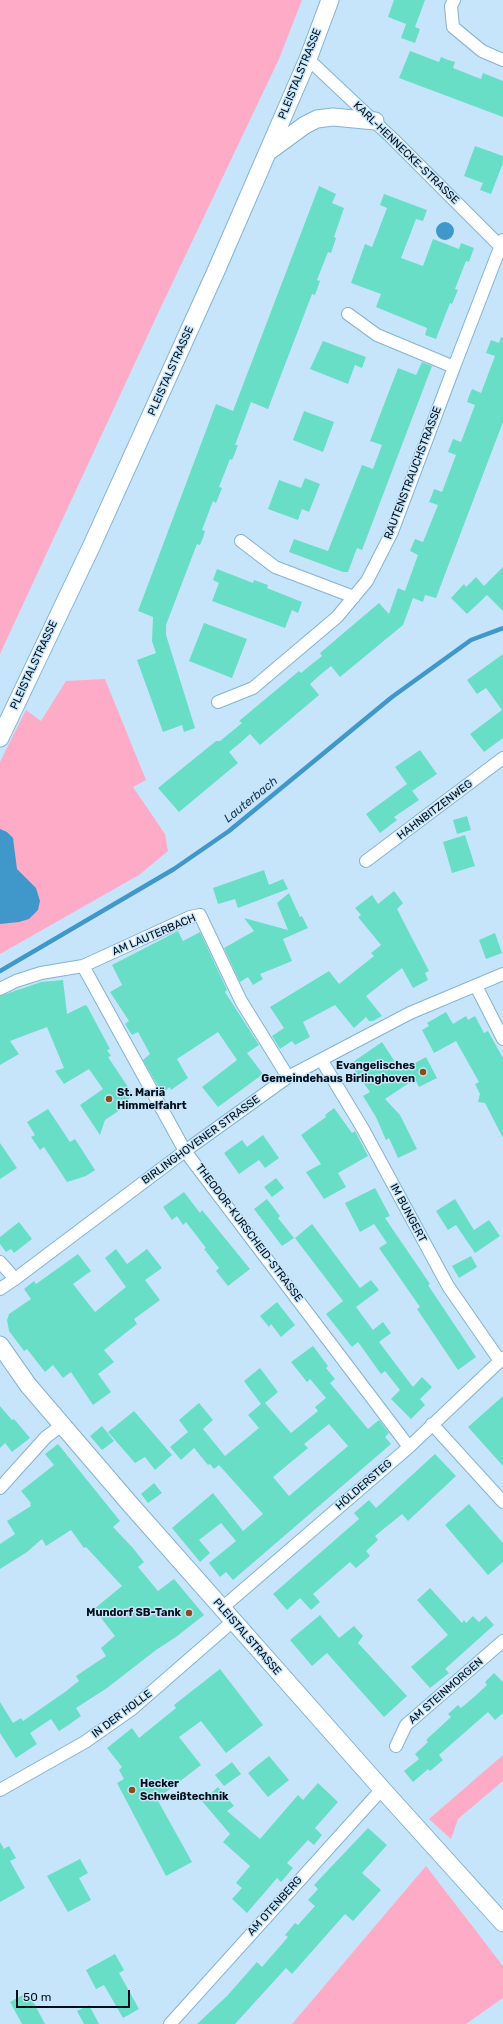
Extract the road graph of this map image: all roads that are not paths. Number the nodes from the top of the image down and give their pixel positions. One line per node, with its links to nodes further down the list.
1 (330, 0): 3 (main road, PLEISTALSTRASSE)
2 (454, 0): 4 (street)
3 (308, 59): 5 (street, KARL-HENNECKE-STRASSE); 6 (main road, PLEISTALSTRASSE)
4 (503, 60)
5 (375, 121): 6 (main road); 7 (street, KARL-HENNECKE-STRASSE)
6 (266, 154): 13 (main road, PLEISTALSTRASSE)
7 (502, 244): 9 (street, RAUTENSTRAUCHSTRASSE)
8 (348, 314): 9 (street)
9 (454, 367): 11 (street, RAUTENSTRAUCHSTRASSE)
10 (241, 541): 11 (street)
11 (354, 597): 12 (street, RAUTENSTRAUCHSTRASSE)
12 (218, 702)
13 (0, 738)
14 (503, 758): 15 (street, HAHNBITZENWEG)
15 (366, 861)
16 (83, 966): 19 (street, AM LAUTERBACH); 22 (street, AM LAUTERBACH); 23 (street, THEODOR-KURSCHEID-STRASSE)
17 (503, 974): 18 (street, BIRLINGHOVENER STRASSE)
18 (476, 986): 20 (street); 21 (street, BIRLINGHOVENER STRASSE)
19 (0, 988)
20 (503, 1039)
21 (322, 1061): 22 (street, BIRLINGHOVENER STRASSE); 28 (street, IM BUNGERT)
22 (288, 1077): 23 (street, BIRLINGHOVENER STRASSE)
23 (185, 1151): 25 (street, BIRLINGHOVENER STRASSE); 31 (street, THEODOR-KURSCHEID-STRASSE)
24 (0, 1262): 25 (street)
25 (15, 1279): 26 (street, BIRLINGHOVENER STRASSE)
26 (0, 1289)
27 (0, 1345): 30 (main road, PLEISTALSTRASSE)
28 (502, 1360): 29 (street, HÖLDERSTEG)
29 (432, 1424): 31 (street, HÖLDERSTEG); 33 (street)
30 (62, 1425): 32 (street); 34 (main road, PLEISTALSTRASSE)
31 (409, 1447): 34 (street, HÖLDERSTEG)
32 (0, 1488)
33 (503, 1502)
34 (222, 1608): 35 (main road, PLEISTALSTRASSE)
35 (233, 1621): 38 (main road, PLEISTALSTRASSE); 39 (street, IN DER HOLLE)
36 (503, 1642): 37 (street, AM STEINMORGEN)
37 (396, 1746)
38 (382, 1789): 40 (main road, PLEISTALSTRASSE); 41 (street, AM OTENBERG)
39 (0, 1790)
40 (503, 1923)
41 (170, 2024)

